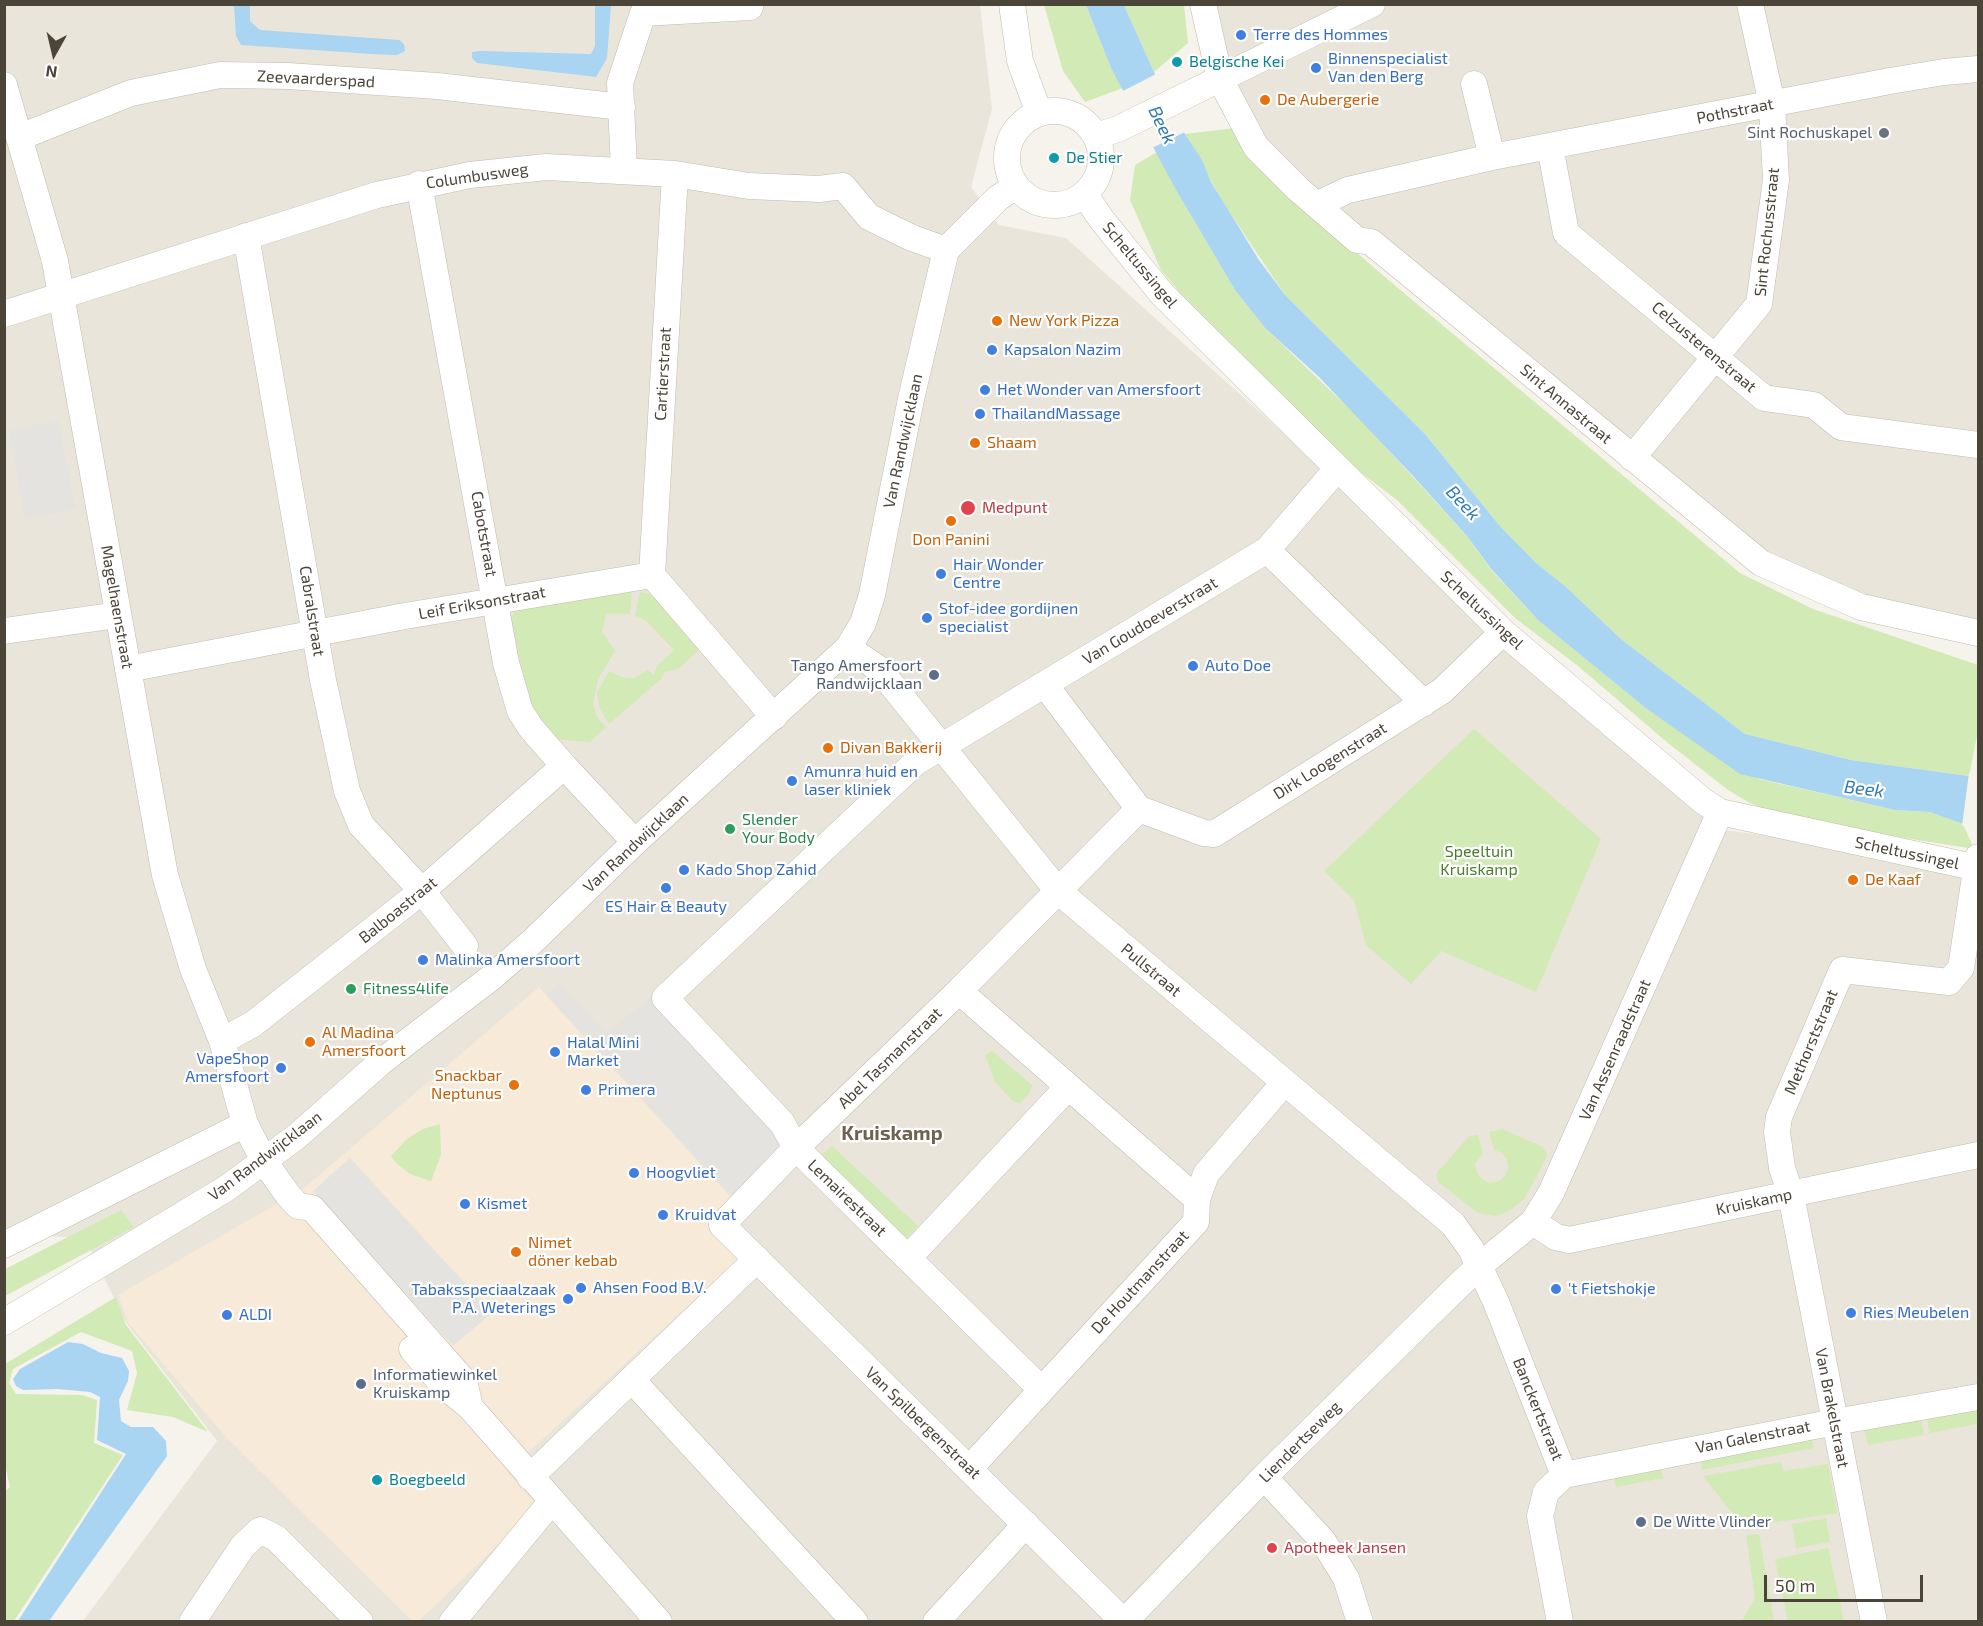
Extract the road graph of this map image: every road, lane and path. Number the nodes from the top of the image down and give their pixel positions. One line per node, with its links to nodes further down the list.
1 (1012, 4): 12 (street)
2 (1203, 4): 7 (street, Sint Annastraat)
3 (1372, 4): 7 (street)
4 (1750, 4): 10 (street, Sint Rochusstraat)
5 (750, 7): 11 (street)
6 (1978, 69): 10 (street, Pothstraat)
7 (1220, 79): 13 (street); 22 (street, Sint Annastraat)
8 (1474, 84): 16 (street)
9 (4, 85): 15 (street, Magelhaenstraat)
10 (1772, 104): 14 (street, Pothstraat); 27 (street, Sint Rochusstraat)
11 (622, 107): 15 (street, Zeevaarderspad); 17 (street)
12 (1039, 113): 13 (street); 20 (street)
13 (1096, 136): 21 (street)
14 (1550, 146): 16 (street, Pothstraat); 27 (street, Celzusterenstraat)
15 (16, 155): 25 (street, Magelhaenstraat)
16 (1492, 157): 22 (street, Pothstraat)
17 (624, 169): 18 (street, Columbusweg); 19 (street, Columbusweg)
18 (675, 174): 24 (street, Columbusweg); 32 (street, Cartierstraat)
19 (419, 184): 23 (street, Columbusweg); 33 (street, Cabotstraat)
20 (1016, 186): 21 (street); 24 (street)
21 (1084, 194): 30 (street, Scheltussingel)
22 (1318, 204): 29 (street, Sint Annastraat)
23 (246, 236): 25 (street, Columbusweg); 38 (street, Cabralstraat)
24 (946, 250): 39 (street, Van Randwijcklaan)
25 (62, 295): 26 (street, Columbusweg); 34 (street, Magelhaenstraat)
26 (4, 314)
27 (1716, 359): 28 (street, Celzusterenstraat); 29 (street, Sint Rochusstraat)
28 (1978, 445)
29 (1632, 458): 37 (street, Sint Annastraat)
30 (1337, 469): 31 (street, Van Goudoeverstraat); 36 (street, Scheltussingel)
31 (1267, 550): 41 (street, Van Goudoeverstraat); 42 (street)
32 (652, 575): 33 (street, Leif Eriksonstraat); 43 (street)
33 (496, 600): 38 (street, Leif Eriksonstraat); 45 (street, Cabotstraat)
34 (118, 615): 35 (street); 40 (street, Magelhaenstraat)
35 (4, 631)
36 (1503, 632): 42 (street, Dirk Loogenstraat); 47 (street, Scheltussingel)
37 (1978, 633)
38 (316, 635): 40 (street, Leif Eriksonstraat); 50 (street, Cabralstraat)
39 (848, 648): 43 (street, Van Randwijcklaan); 44 (street, Pullstraat)
40 (128, 669): 55 (street, Magelhaenstraat)
41 (1045, 685): 44 (street, Van Goudoeverstraat); 46 (street)
42 (1424, 703): 46 (street, Dirk Loogenstraat)
43 (774, 717): 48 (street, Van Randwijcklaan)
44 (942, 747): 51 (street, Pullstraat); 54 (street, Van Goudoeverstraat)
45 (564, 766): 48 (street, Cabotstraat); 50 (street, Balboastraat)
46 (1139, 809): 51 (street)
47 (1720, 812): 49 (street, Scheltussingel); 64 (street, Van Assenraadstraat)
48 (635, 842): 61 (street, Van Randwijcklaan)
49 (1978, 864): 62 (street, Methorststraat)
50 (422, 891): 52 (street, Cabralstraat); 55 (street, Balboastraat)
51 (1058, 891): 53 (street, Abel Tasmanstraat); 56 (street, Pullstraat)
52 (465, 946)
53 (959, 991): 57 (street); 59 (street, Abel Tasmanstraat)
54 (665, 998): 59 (street, Lemairestraat)
55 (222, 1041): 58 (street, Magelhaenstraat)
56 (1284, 1083): 63 (street, De Houtmanstraat); 69 (street, Pullstraat)
57 (1067, 1088): 63 (street); 67 (street)
58 (245, 1124): 61 (street, Magelhaenstraat); 66 (street)
59 (796, 1148): 65 (street, Abel Tasmanstraat); 67 (street, Lemairestraat)
60 (1978, 1155): 62 (street, Kruiskamp)
61 (264, 1161): 70 (street, Van Randwijcklaan); 77 (street, Magelhaenstraat)
62 (1791, 1195): 64 (street, Kruiskamp); 74 (street, Van Brakelstraat)
63 (1197, 1199): 72 (street, De Houtmanstraat)
64 (1533, 1222): 69 (street, Van Assenraadstraat)
65 (722, 1225): 68 (street, Van Spilbergenstraat)
66 (4, 1245)
67 (908, 1257): 72 (street, Lemairestraat)
68 (757, 1259): 71 (street); 75 (street, Van Spilbergenstraat)
69 (1479, 1266): 76 (street, Banckertstraat); 78 (street, Liendertseweg)
70 (4, 1322)
71 (632, 1380): 77 (street); 85 (street)
72 (1041, 1389): 75 (street, De Houtmanstraat)
73 (1978, 1397): 74 (street, Van Galenstraat)
74 (1835, 1422): 76 (street, Van Galenstraat); 90 (street, Van Brakelstraat)
75 (970, 1468): 80 (street, Van Spilbergenstraat)
76 (1564, 1474): 89 (street, Banckertstraat)
77 (530, 1477): 79 (street)
78 (1264, 1477): 87 (street, Liendertseweg); 88 (street)
79 (551, 1503): 83 (street); 84 (street)
80 (1026, 1524): 86 (street); 87 (street, Van Spilbergenstraat)
81 (192, 1622): 82 (street)
82 (360, 1622)
83 (452, 1622)
84 (659, 1622)
85 (855, 1622)
86 (936, 1622)
87 (1124, 1622)
88 (1360, 1622)
89 (1560, 1622)
90 (1874, 1622)

